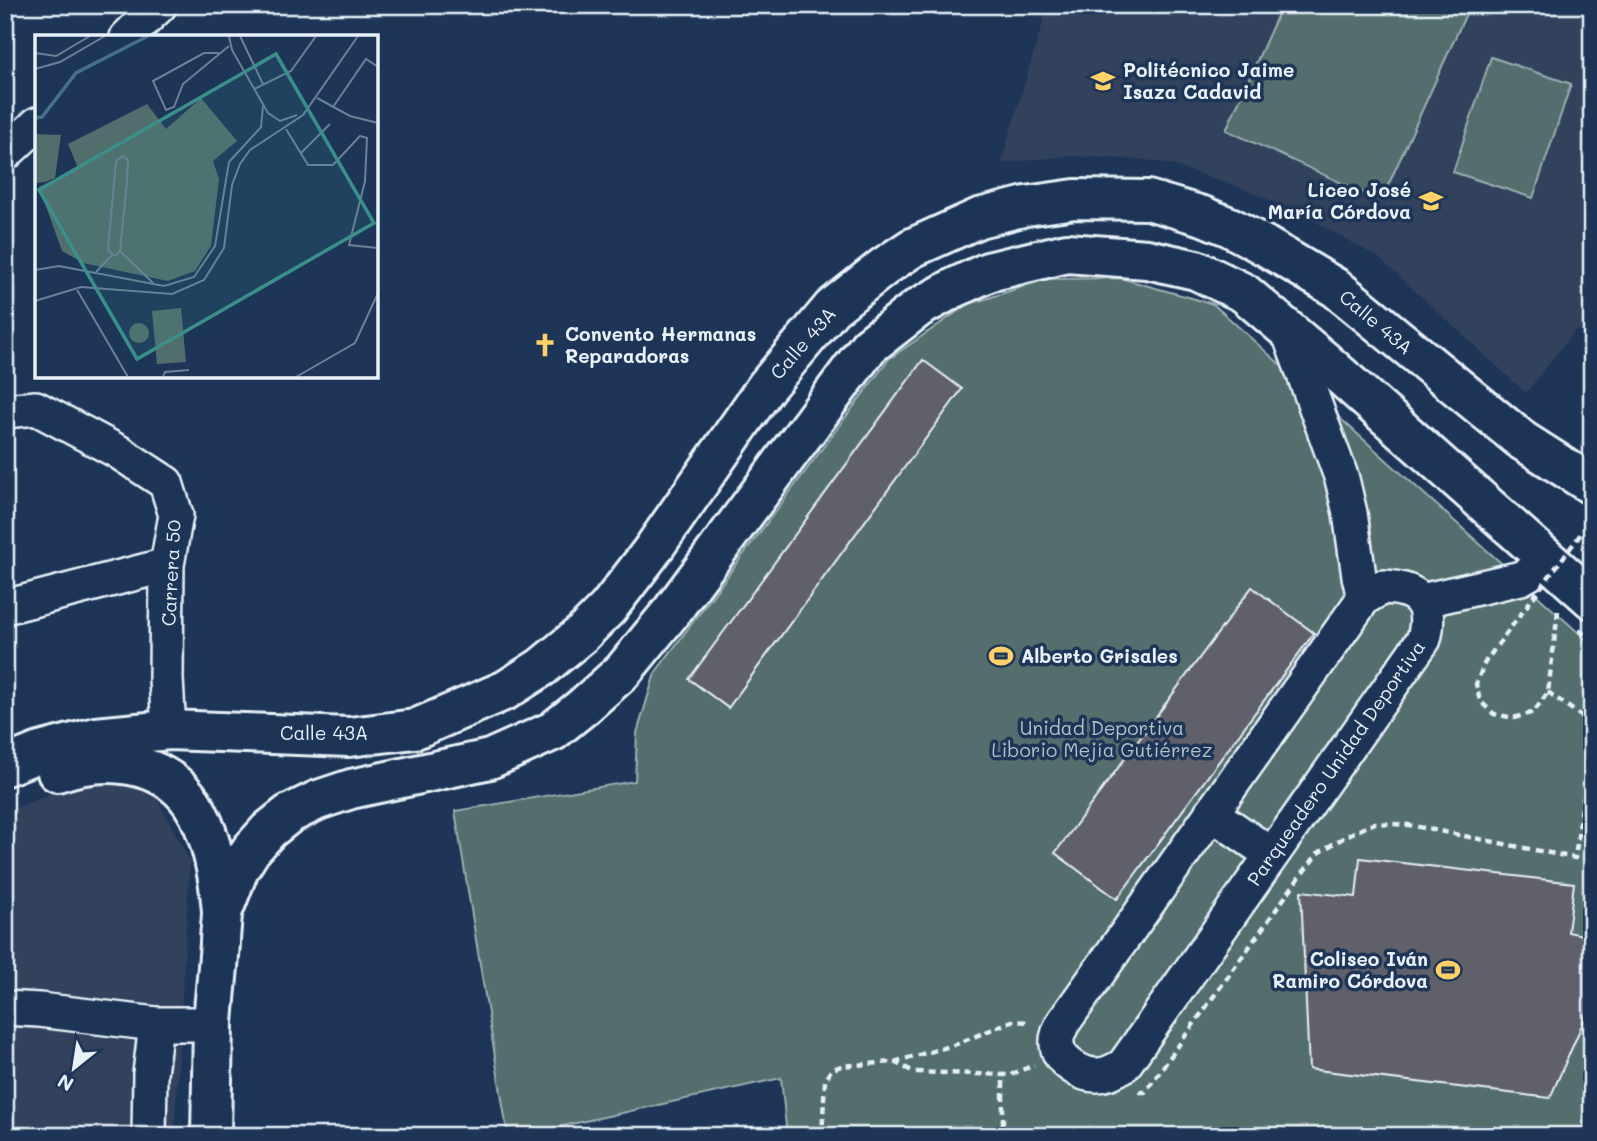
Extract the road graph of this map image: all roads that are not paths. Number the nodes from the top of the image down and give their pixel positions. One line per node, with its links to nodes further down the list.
1 (159, 5): 2 (street)
2 (129, 35)
3 (35, 126): 4 (street)
4 (5, 154)
5 (1287, 328): 8 (main road); 10 (street); 19 (main road)
6 (21, 410): 9 (street, Carrera 50)
7 (1592, 485): 14 (main road, Calle 43A)
8 (1549, 562): 11 (street); 12 (main road)
9 (167, 565): 13 (street); 14 (street, Carrera 50)
10 (1364, 598): 11 (street); 17 (street)
11 (1421, 601): 18 (street, Parqueadero Unidad Deportiva)
12 (1575, 605)
13 (5, 607)
14 (169, 730): 15 (main road, Calle 43A)
15 (5, 766)
16 (5, 791): 19 (main road)
17 (1211, 813): 18 (street); 18 (street, Parqueadero Unidad Deportiva)
18 (1272, 855)
19 (222, 913): 22 (main road)
20 (5, 1008): 21 (street)
21 (156, 1024): 22 (street); 23 (street)
22 (214, 1024): 24 (main road)
23 (149, 1136)
24 (211, 1136)

